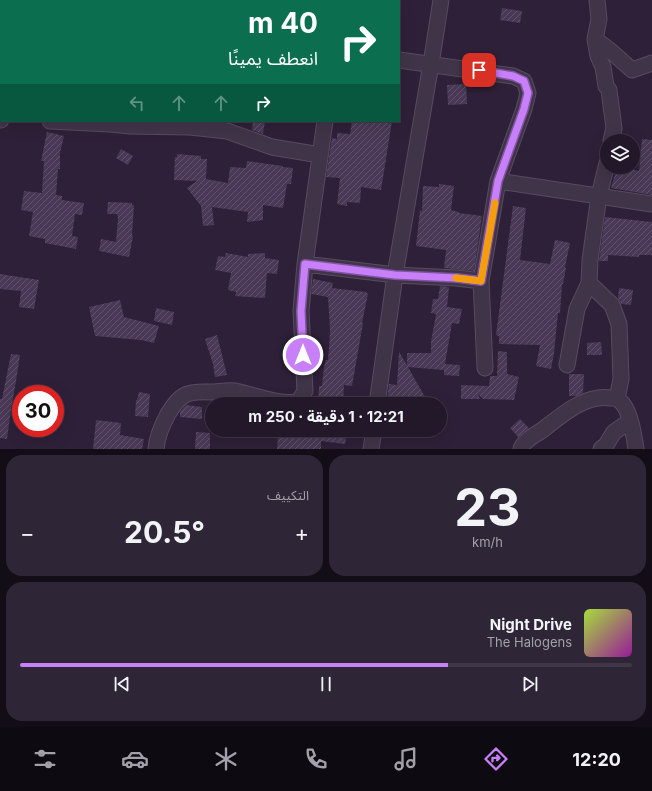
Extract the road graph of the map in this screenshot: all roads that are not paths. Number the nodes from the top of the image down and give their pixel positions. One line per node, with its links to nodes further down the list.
1 (441, 0): 6 (street)
2 (597, 0): 3 (street)
3 (595, 39): 5 (street); 9 (street)
4 (400, 60): 6 (street)
5 (652, 63)
6 (431, 64): 12 (street); 16 (street)
7 (70, 122): 10 (street)
8 (325, 122): 10 (street)
9 (613, 134)
10 (320, 155): 15 (street)
11 (604, 174): 13 (street)
12 (498, 181): 13 (street); 17 (street)
13 (599, 196): 14 (street); 18 (street)
14 (652, 204)
15 (305, 264): 16 (street); 25 (street)
16 (395, 275): 17 (street); 21 (street)
17 (481, 281): 20 (street)
18 (589, 282): 19 (street); 22 (street)
19 (567, 365)
20 (485, 368)
21 (378, 397)
22 (617, 399): 23 (street); 27 (street)
23 (630, 421): 28 (street); 29 (street)
24 (373, 437): 26 (street)
25 (156, 449)
26 (371, 449)
27 (521, 449)
28 (601, 449)
29 (636, 449)

